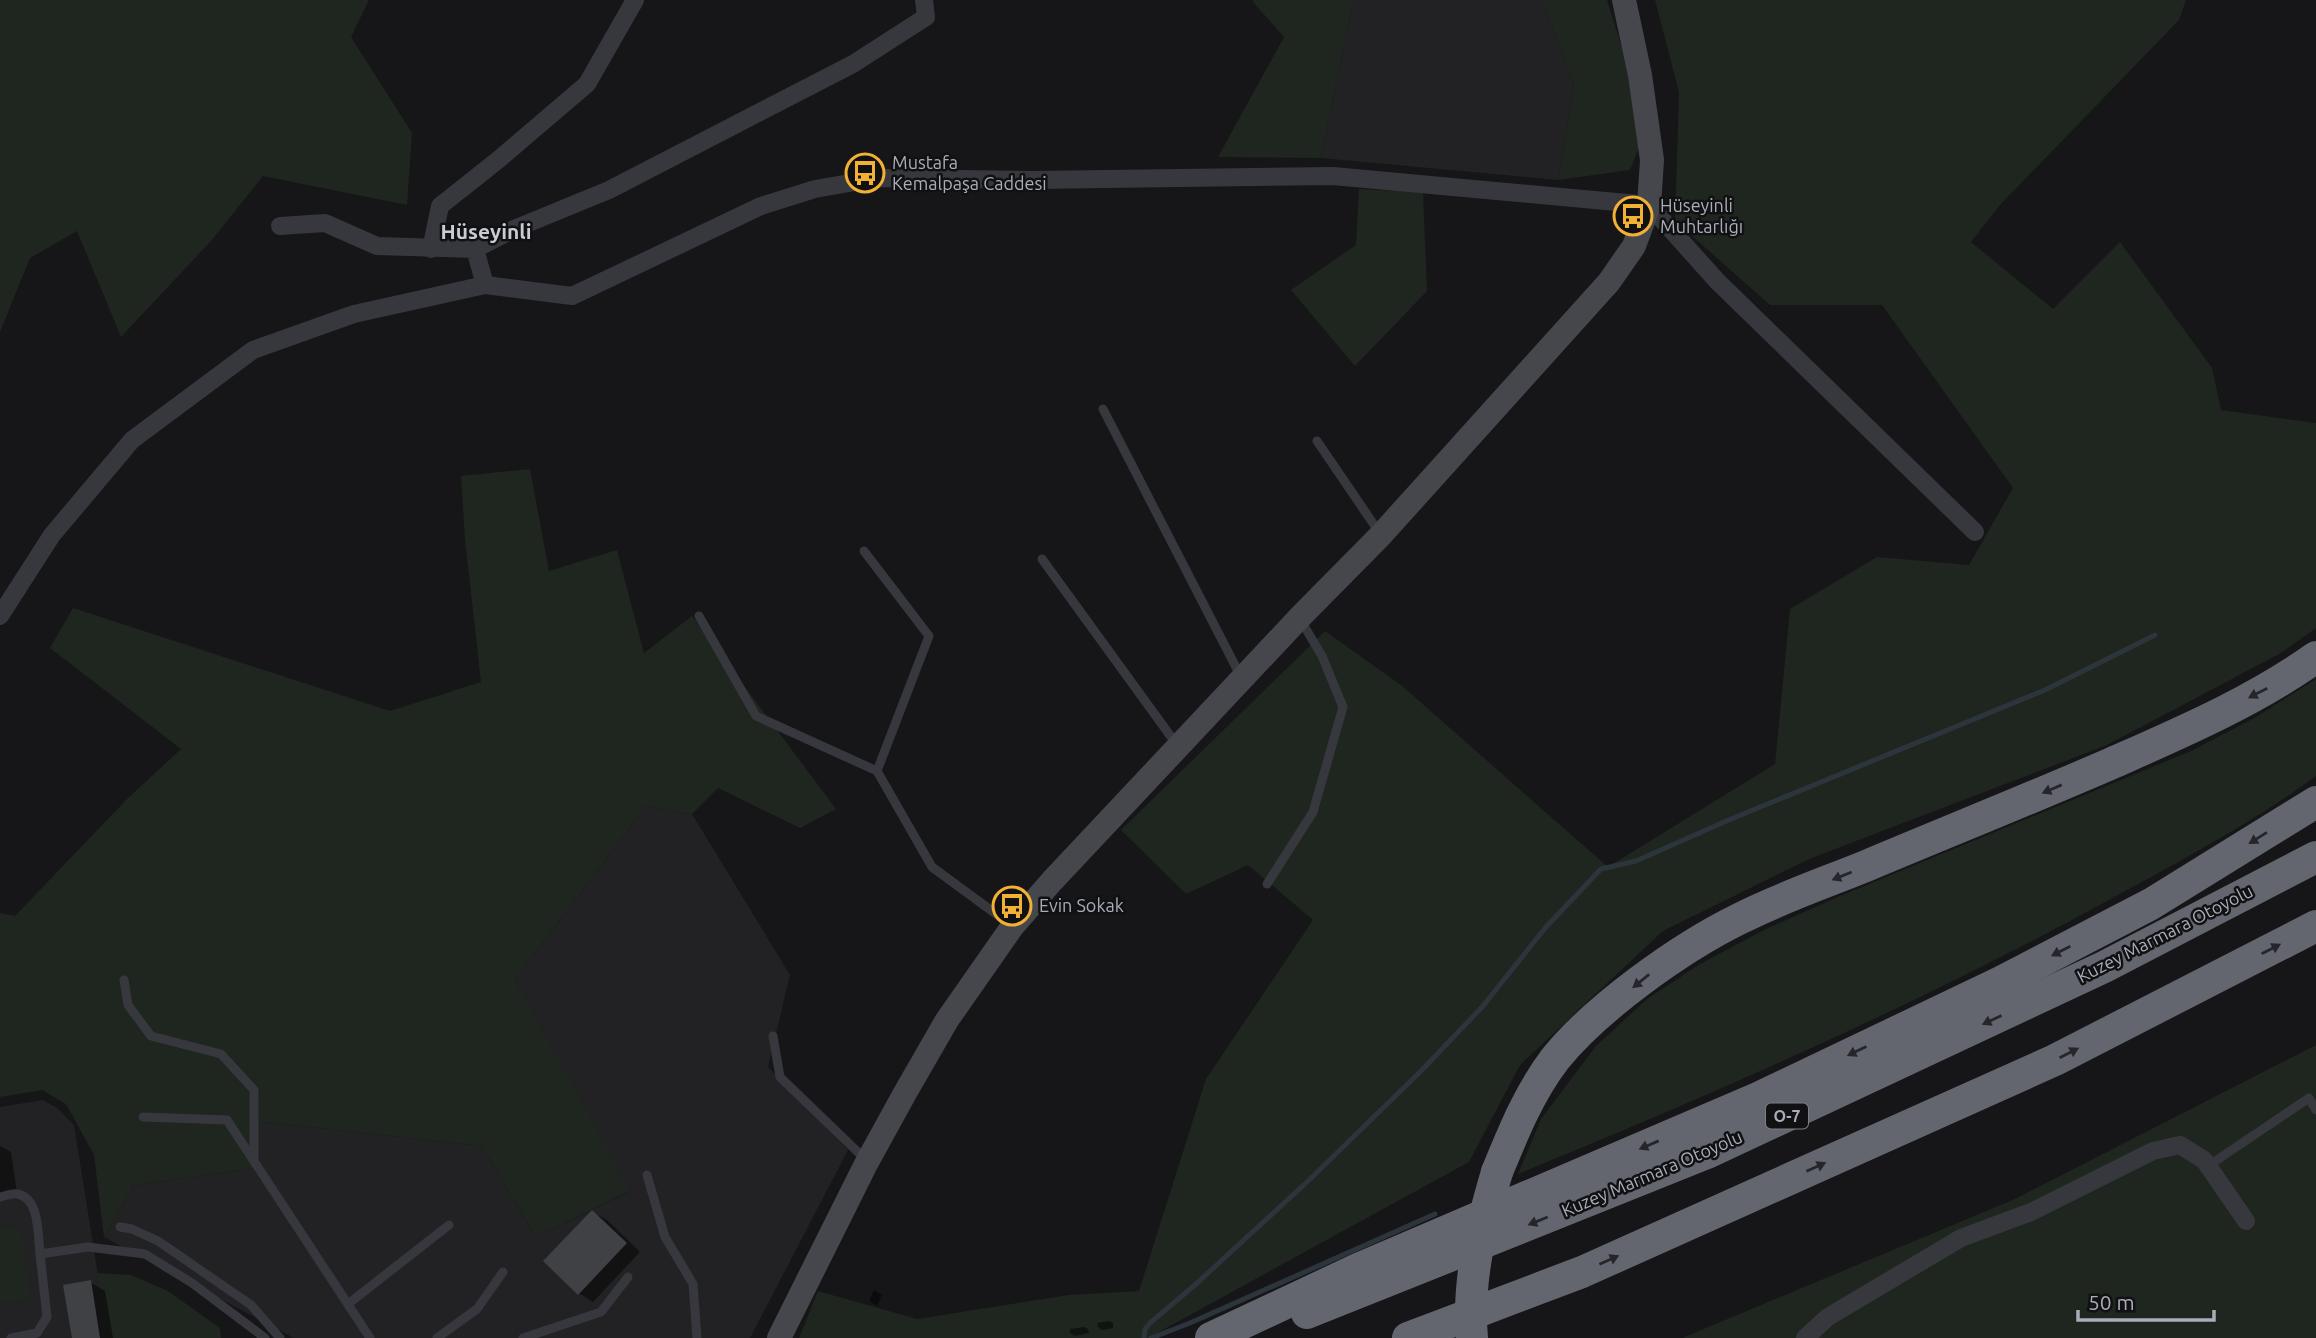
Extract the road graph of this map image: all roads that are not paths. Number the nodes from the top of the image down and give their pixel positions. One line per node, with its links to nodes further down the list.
1 (635, 0): 6 (street)
2 (924, 0): 7 (street)
3 (1624, 0): 4 (main road)
4 (1649, 205): 8 (street); 11 (street); 12 (main road)
5 (280, 226): 6 (street)
6 (431, 249): 7 (street)
7 (475, 249): 8 (street)
8 (485, 285): 15 (street)
9 (1103, 409): 19 (lane)
10 (1317, 441): 12 (lane)
11 (1975, 532)
12 (1381, 535): 17 (main road)
13 (864, 551): 21 (lane)
14 (1042, 559): 20 (lane)
15 (0, 616)
16 (699, 616): 21 (lane)
17 (1300, 617): 19 (main road); 24 (lane)
18 (2316, 657): 54 (highway, one-way to 54, bridge)
19 (1242, 679): 20 (main road)
20 (1178, 747): 26 (main road)
21 (877, 771): 26 (lane)
22 (2316, 802): 51 (highway, one-way to 51)
23 (2316, 857): 52 (highway, Kuzey Marmara Otoyolu / O-7, one-way to 52)
24 (1267, 884)
25 (2316, 926): 53 (highway, one-way to 25)
26 (1012, 927): 32 (main road)
27 (124, 980): 31 (lane)
28 (773, 1037): 32 (lane)
29 (2316, 1110): 33 (lane)
30 (143, 1117): 31 (lane)
31 (254, 1160): 42 (lane)
32 (867, 1162): 50 (main road)
33 (2208, 1166): 36 (street); 55 (street)
34 (647, 1175): 49 (lane)
35 (0, 1197): 39 (lane)
36 (2246, 1222)
37 (449, 1225): 42 (lane)
38 (120, 1227): 45 (lane)
39 (40, 1254): 43 (lane); 44 (lane)
40 (503, 1272): 47 (lane)
41 (628, 1277): 48 (lane)
42 (348, 1304): 46 (lane)
43 (12, 1338)
44 (265, 1338)
45 (280, 1338)
46 (370, 1338)
47 (437, 1338)
48 (523, 1338)
49 (697, 1338)
50 (779, 1338)
51 (1211, 1338)
52 (1241, 1338)
53 (1408, 1338)
54 (1472, 1338)
55 (1805, 1338)

